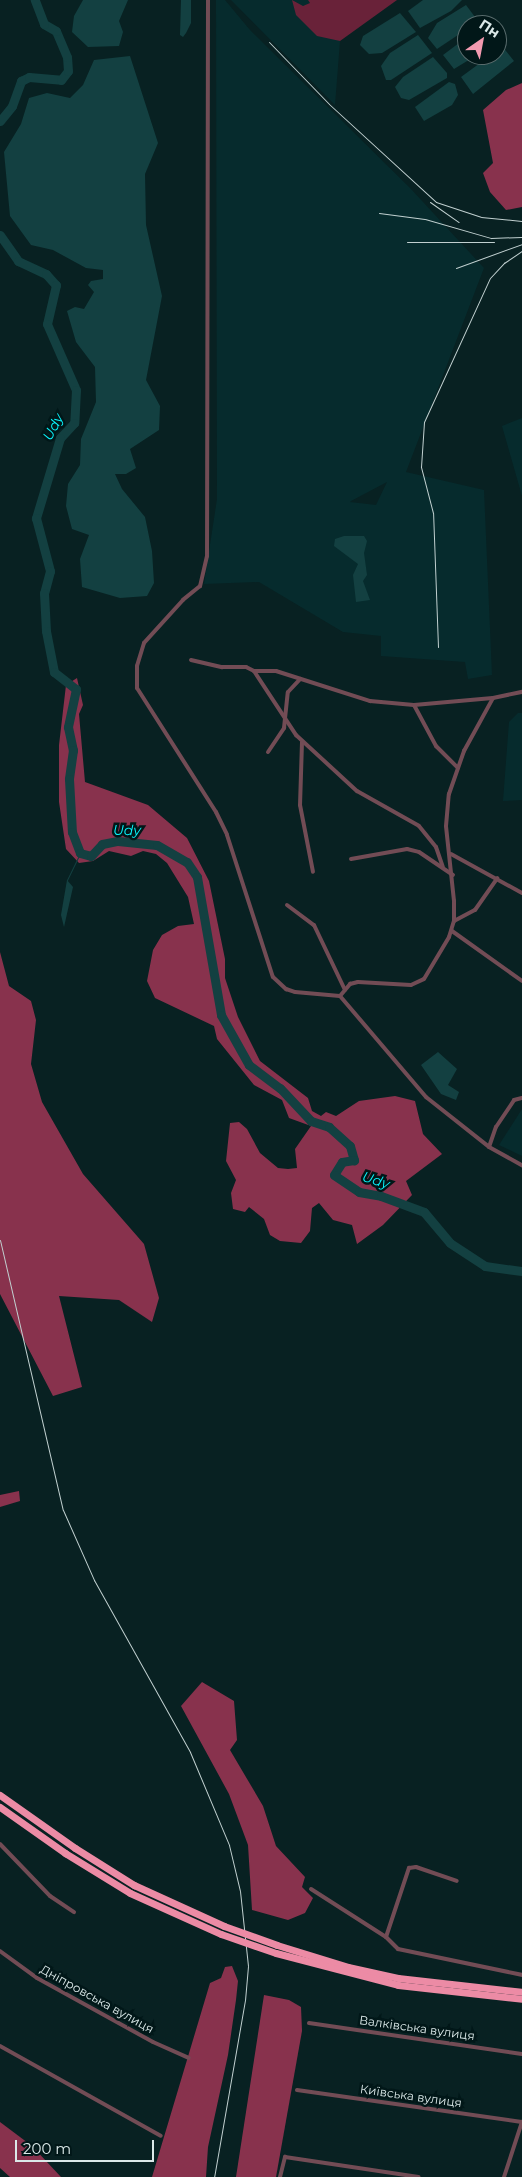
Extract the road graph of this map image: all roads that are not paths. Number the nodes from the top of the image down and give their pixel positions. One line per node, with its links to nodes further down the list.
1 (208, 0): 24 (street)
2 (191, 660): 3 (street)
3 (254, 671): 4 (street); 8 (street)
4 (300, 679): 7 (street); 8 (street)
5 (522, 692): 6 (street)
6 (493, 698): 7 (street); 11 (street)
7 (414, 705): 11 (street)
8 (286, 720): 9 (street); 10 (street)
9 (302, 742): 14 (street); 15 (street)
10 (268, 752)
11 (458, 768): 12 (street)
12 (451, 854): 16 (street); 17 (street)
13 (351, 859): 14 (street)
14 (443, 866): 16 (street)
15 (313, 872)
16 (453, 876): 20 (street)
17 (497, 878): 18 (street); 20 (street)
18 (522, 893)
19 (287, 904): 23 (street)
20 (454, 921): 21 (street)
21 (452, 931): 22 (street); 23 (street)
22 (522, 981)
23 (345, 990): 24 (street)
24 (340, 996): 26 (street)
25 (522, 1098): 26 (street)
26 (489, 1147): 27 (street)
27 (522, 1164)
28 (0, 1795): 37 (highway, bridge)
29 (0, 1807): 38 (highway, bridge)
30 (0, 1844): 33 (street)
31 (457, 1881): 34 (street)
32 (311, 1889): 34 (street)
33 (74, 1912)
34 (386, 1937): 36 (street)
35 (0, 1950): 42 (street, Дніпровська вулиця)
36 (522, 1975)
37 (522, 1992)
38 (522, 1999)
39 (309, 2023): 41 (street, Валківська вулиця)
40 (0, 2046): 45 (street)
41 (522, 2054)
42 (190, 2058)
43 (297, 2090): 44 (street, Київська вулиця)
44 (522, 2122): 46 (street)
45 (161, 2136)
46 (515, 2143): 47 (street); 51 (street)
47 (522, 2145)
48 (374, 2175): 49 (street); 50 (street)
49 (280, 2177)
50 (419, 2177)
51 (504, 2177)

